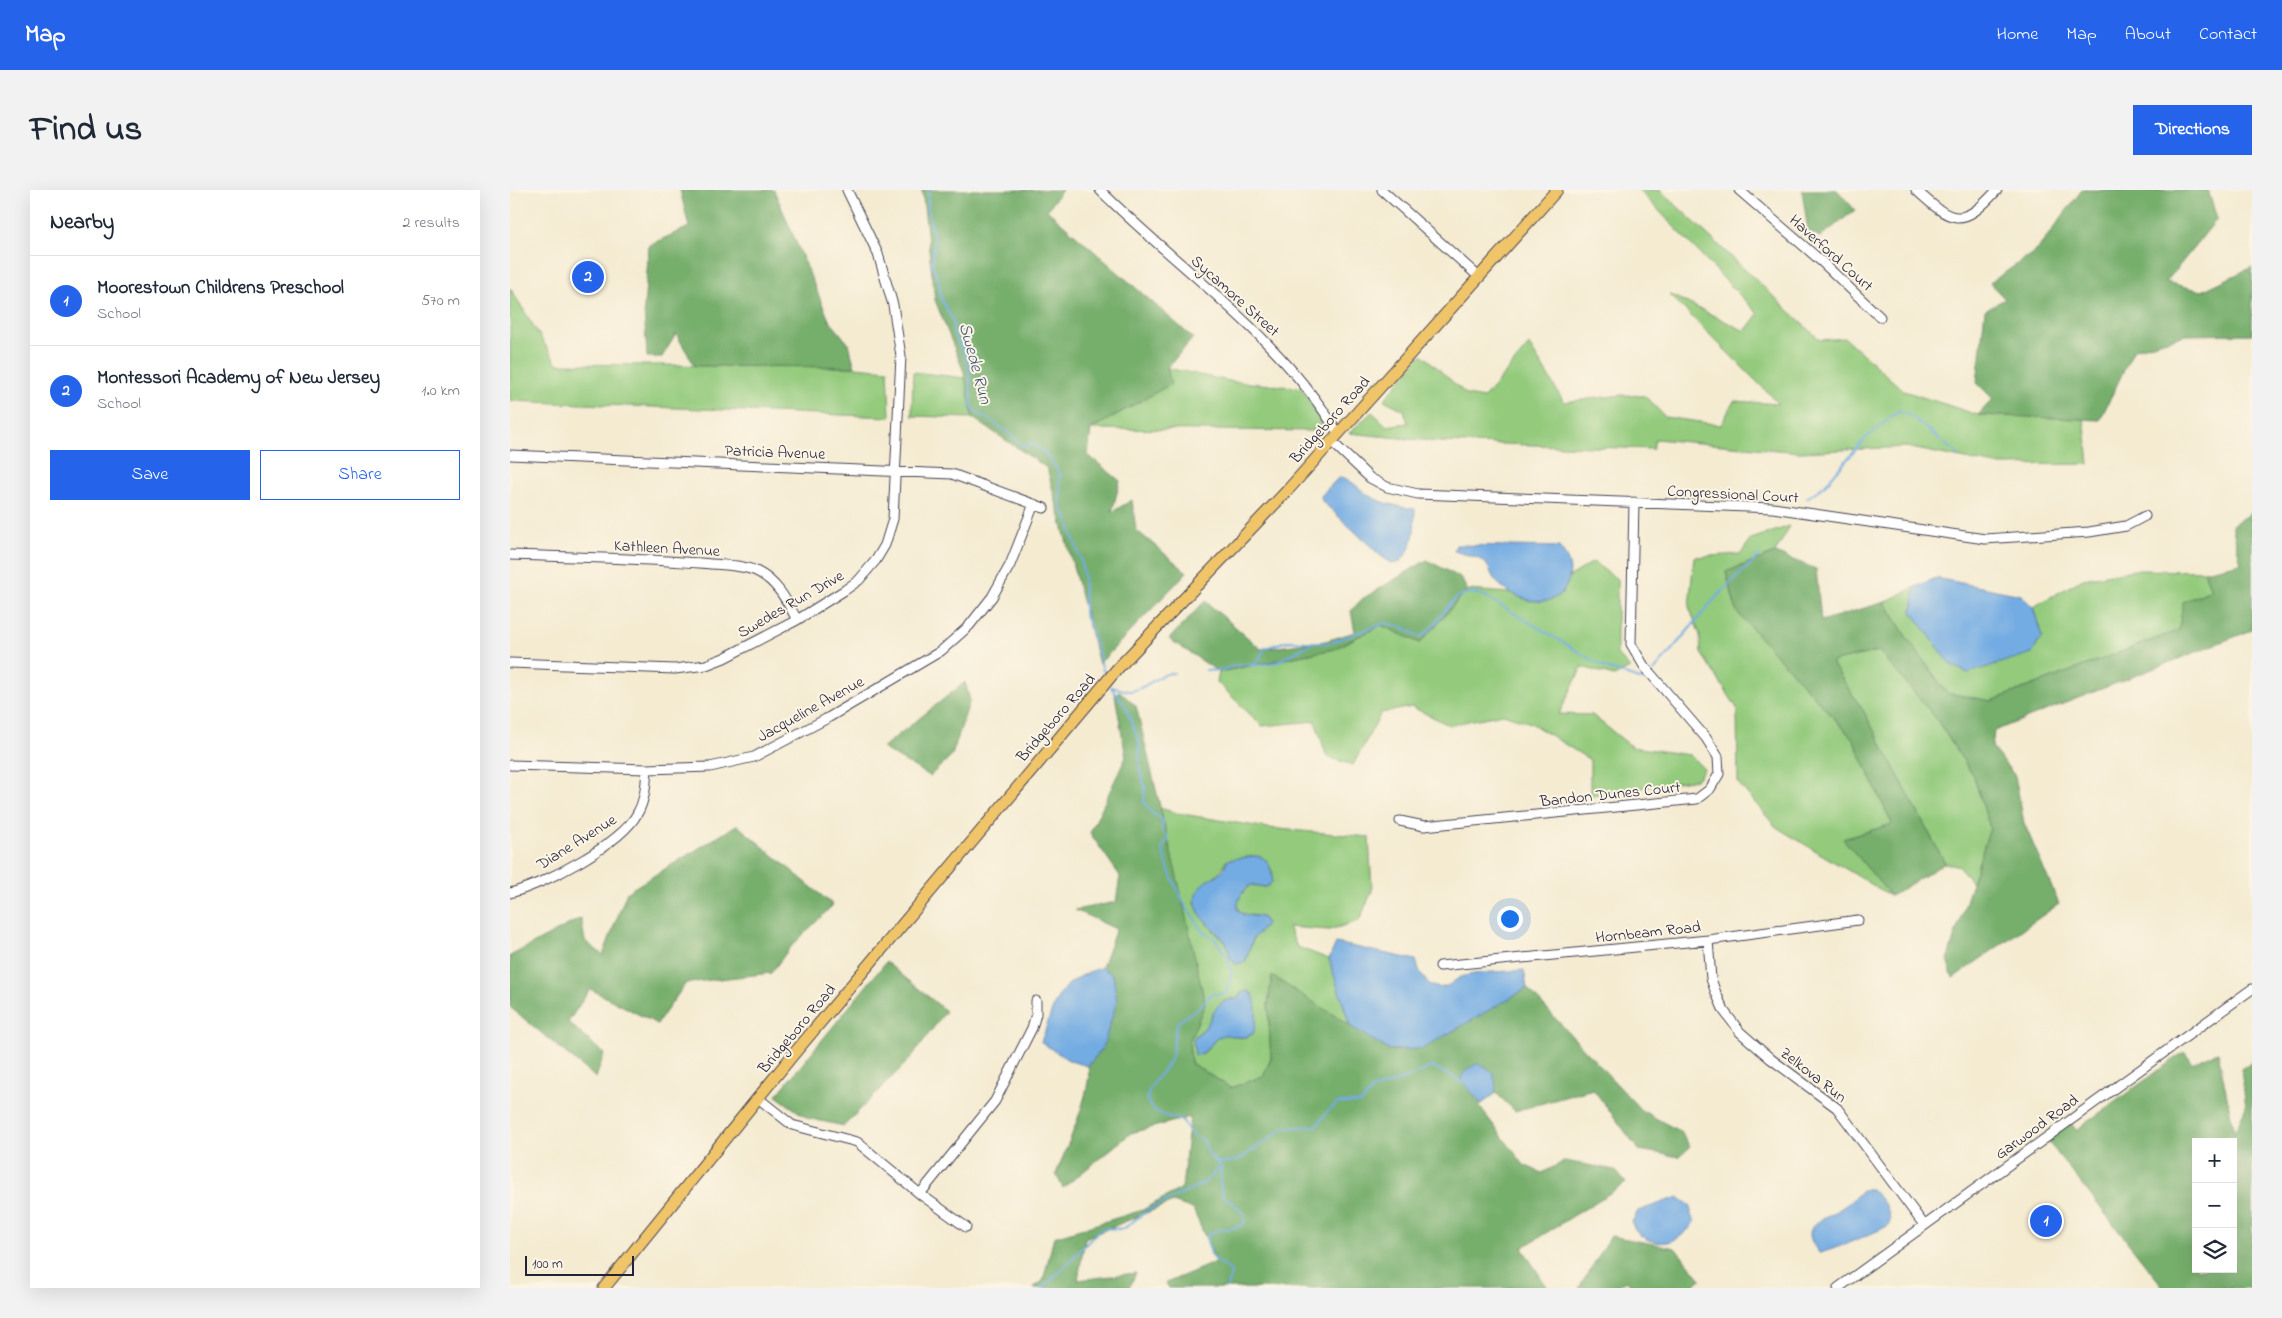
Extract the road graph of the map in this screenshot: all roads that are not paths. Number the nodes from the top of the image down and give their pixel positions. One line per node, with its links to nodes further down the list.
1 (847, 190): 12 (street, Swedes Run Drive)
2 (1100, 190): 10 (street, Sycamore Street)
3 (1382, 190): 8 (street)
4 (1557, 190): 8 (main road, Bridgeboro Road)
5 (1739, 190): 9 (street, Haverford Court)
6 (1916, 190): 7 (street)
7 (1997, 190)
8 (1478, 276): 10 (main road, Bridgeboro Road)
9 (1880, 318)
10 (1335, 437): 13 (street, Congressional Court); 29 (main road, Bridgeboro Road)
11 (510, 455): 12 (street, Patricia Avenue)
12 (897, 471): 14 (street, Patricia Avenue); 18 (street, Swedes Run Drive)
13 (1634, 502): 16 (street, Congressional Court); 22 (street, Bandon Dunes Court)
14 (1034, 504): 15 (street, Patricia Avenue); 21 (street, Jacqueline Avenue)
15 (1044, 508)
16 (2145, 516)
17 (510, 555): 18 (street, Kathleen Avenue)
18 (797, 620): 19 (street, Swedes Run Drive)
19 (510, 662)
20 (510, 765): 21 (street, Jacqueline Avenue)
21 (647, 769): 23 (street, Diane Avenue)
22 (1400, 821)
23 (510, 893)
24 (1858, 920): 25 (street, Hornbeam Road)
25 (1708, 940): 26 (street, Hornbeam Road); 31 (street, Zelkova Run)
26 (1440, 966)
27 (2252, 989): 31 (street, Garwood Road)
28 (1036, 1001): 30 (street)
29 (758, 1098): 30 (street); 33 (main road, Bridgeboro Road)
30 (920, 1194): 32 (street)
31 (1924, 1225): 34 (street, Garwood Road)
32 (966, 1227)
33 (604, 1288)
34 (1838, 1288)

